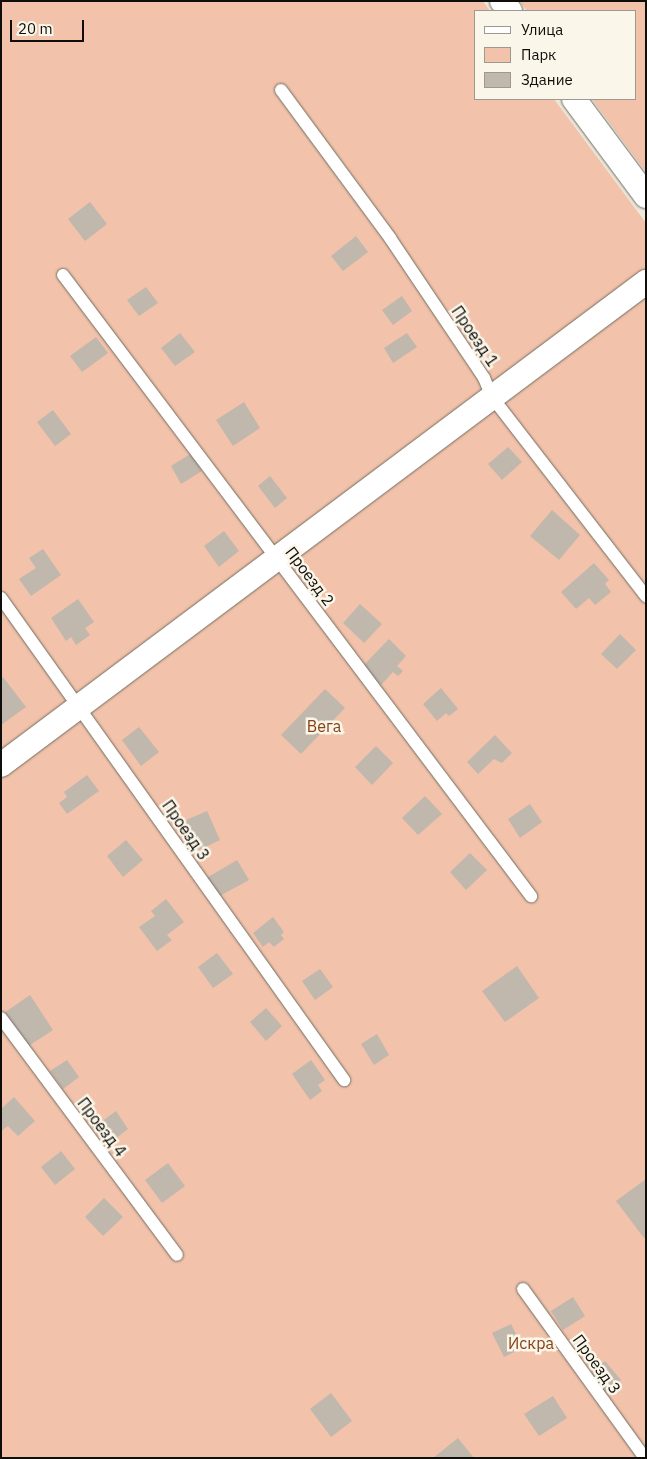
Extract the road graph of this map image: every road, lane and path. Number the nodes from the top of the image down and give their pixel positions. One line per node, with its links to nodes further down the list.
1 (281, 90): 6 (lane, Проезд 1)
2 (575, 100): 3 (street)
3 (646, 196)
4 (63, 275): 7 (lane, Проезд 2)
5 (646, 282): 6 (street)
6 (492, 397): 7 (street); 8 (lane, Проезд 1)
7 (276, 558): 10 (street); 12 (lane, Проезд 2)
8 (646, 596)
9 (1, 598): 10 (lane, Проезд 3)
10 (78, 707): 11 (street); 14 (lane, Проезд 3)
11 (1, 764)
12 (531, 896)
13 (1, 1018): 15 (lane, Проезд 4)
14 (344, 1080)
15 (177, 1255)
16 (523, 1289): 17 (lane, Проезд 3)
17 (645, 1458)

